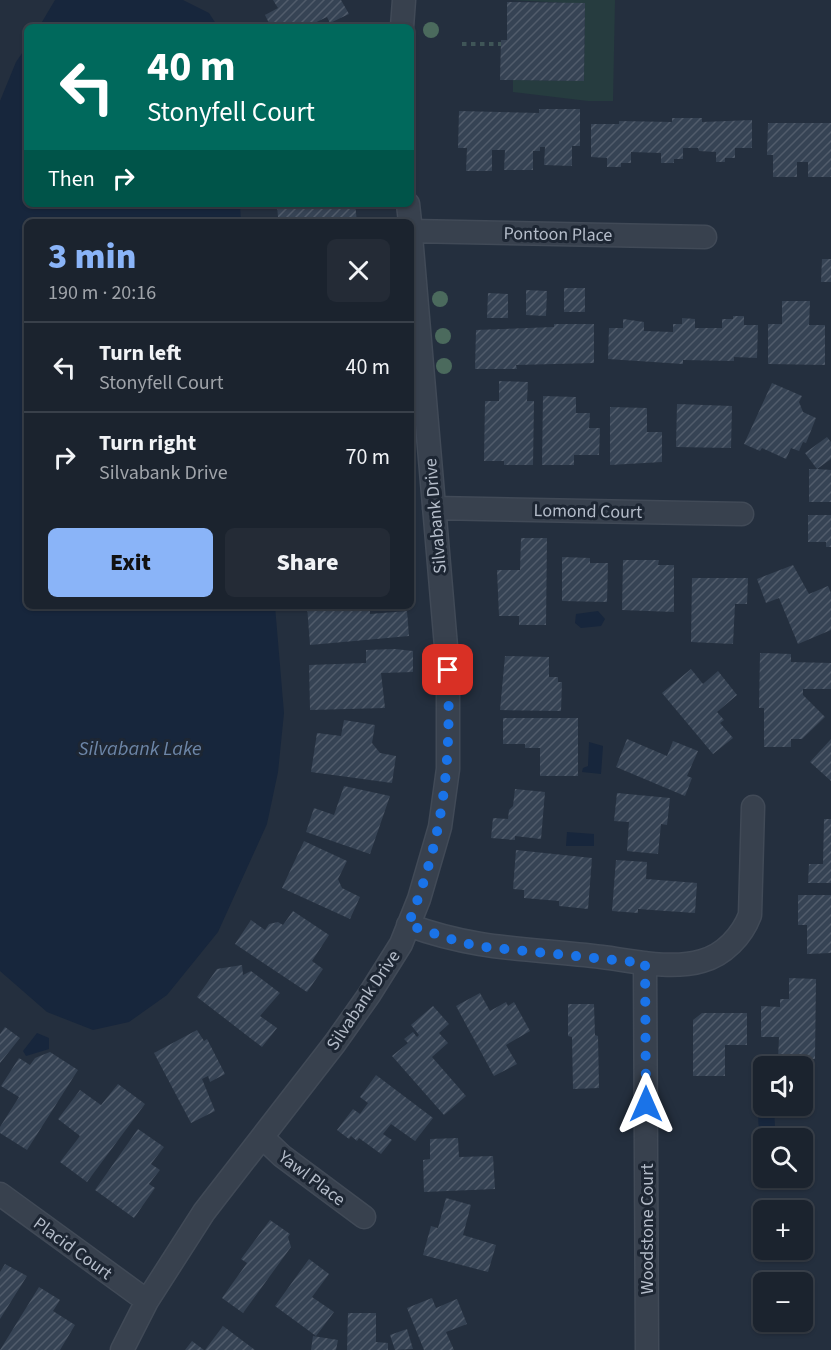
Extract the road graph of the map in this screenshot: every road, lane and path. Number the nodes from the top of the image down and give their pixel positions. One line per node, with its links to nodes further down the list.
1 (404, 0): 2 (street)
2 (402, 24)
3 (462, 44): 4 (path)
4 (501, 44)
5 (414, 231): 6 (street, Pontoon Place)
6 (705, 237)
7 (414, 271): 8 (street, Silvabank Drive)
8 (434, 508): 9 (street, Lomond Court); 11 (street, Silvabank Drive)
9 (742, 514)
10 (753, 807): 12 (street)
11 (408, 925): 12 (street); 13 (street, Silvabank Drive)
12 (645, 963): 18 (street, Woodstone Court)
13 (262, 1137): 15 (street, Yawl Place); 16 (street, Silvabank Drive)
14 (0, 1194): 16 (street, Placid Court)
15 (364, 1216)
16 (147, 1301): 17 (street, Silvabank Drive)
17 (122, 1350)
18 (647, 1350)

